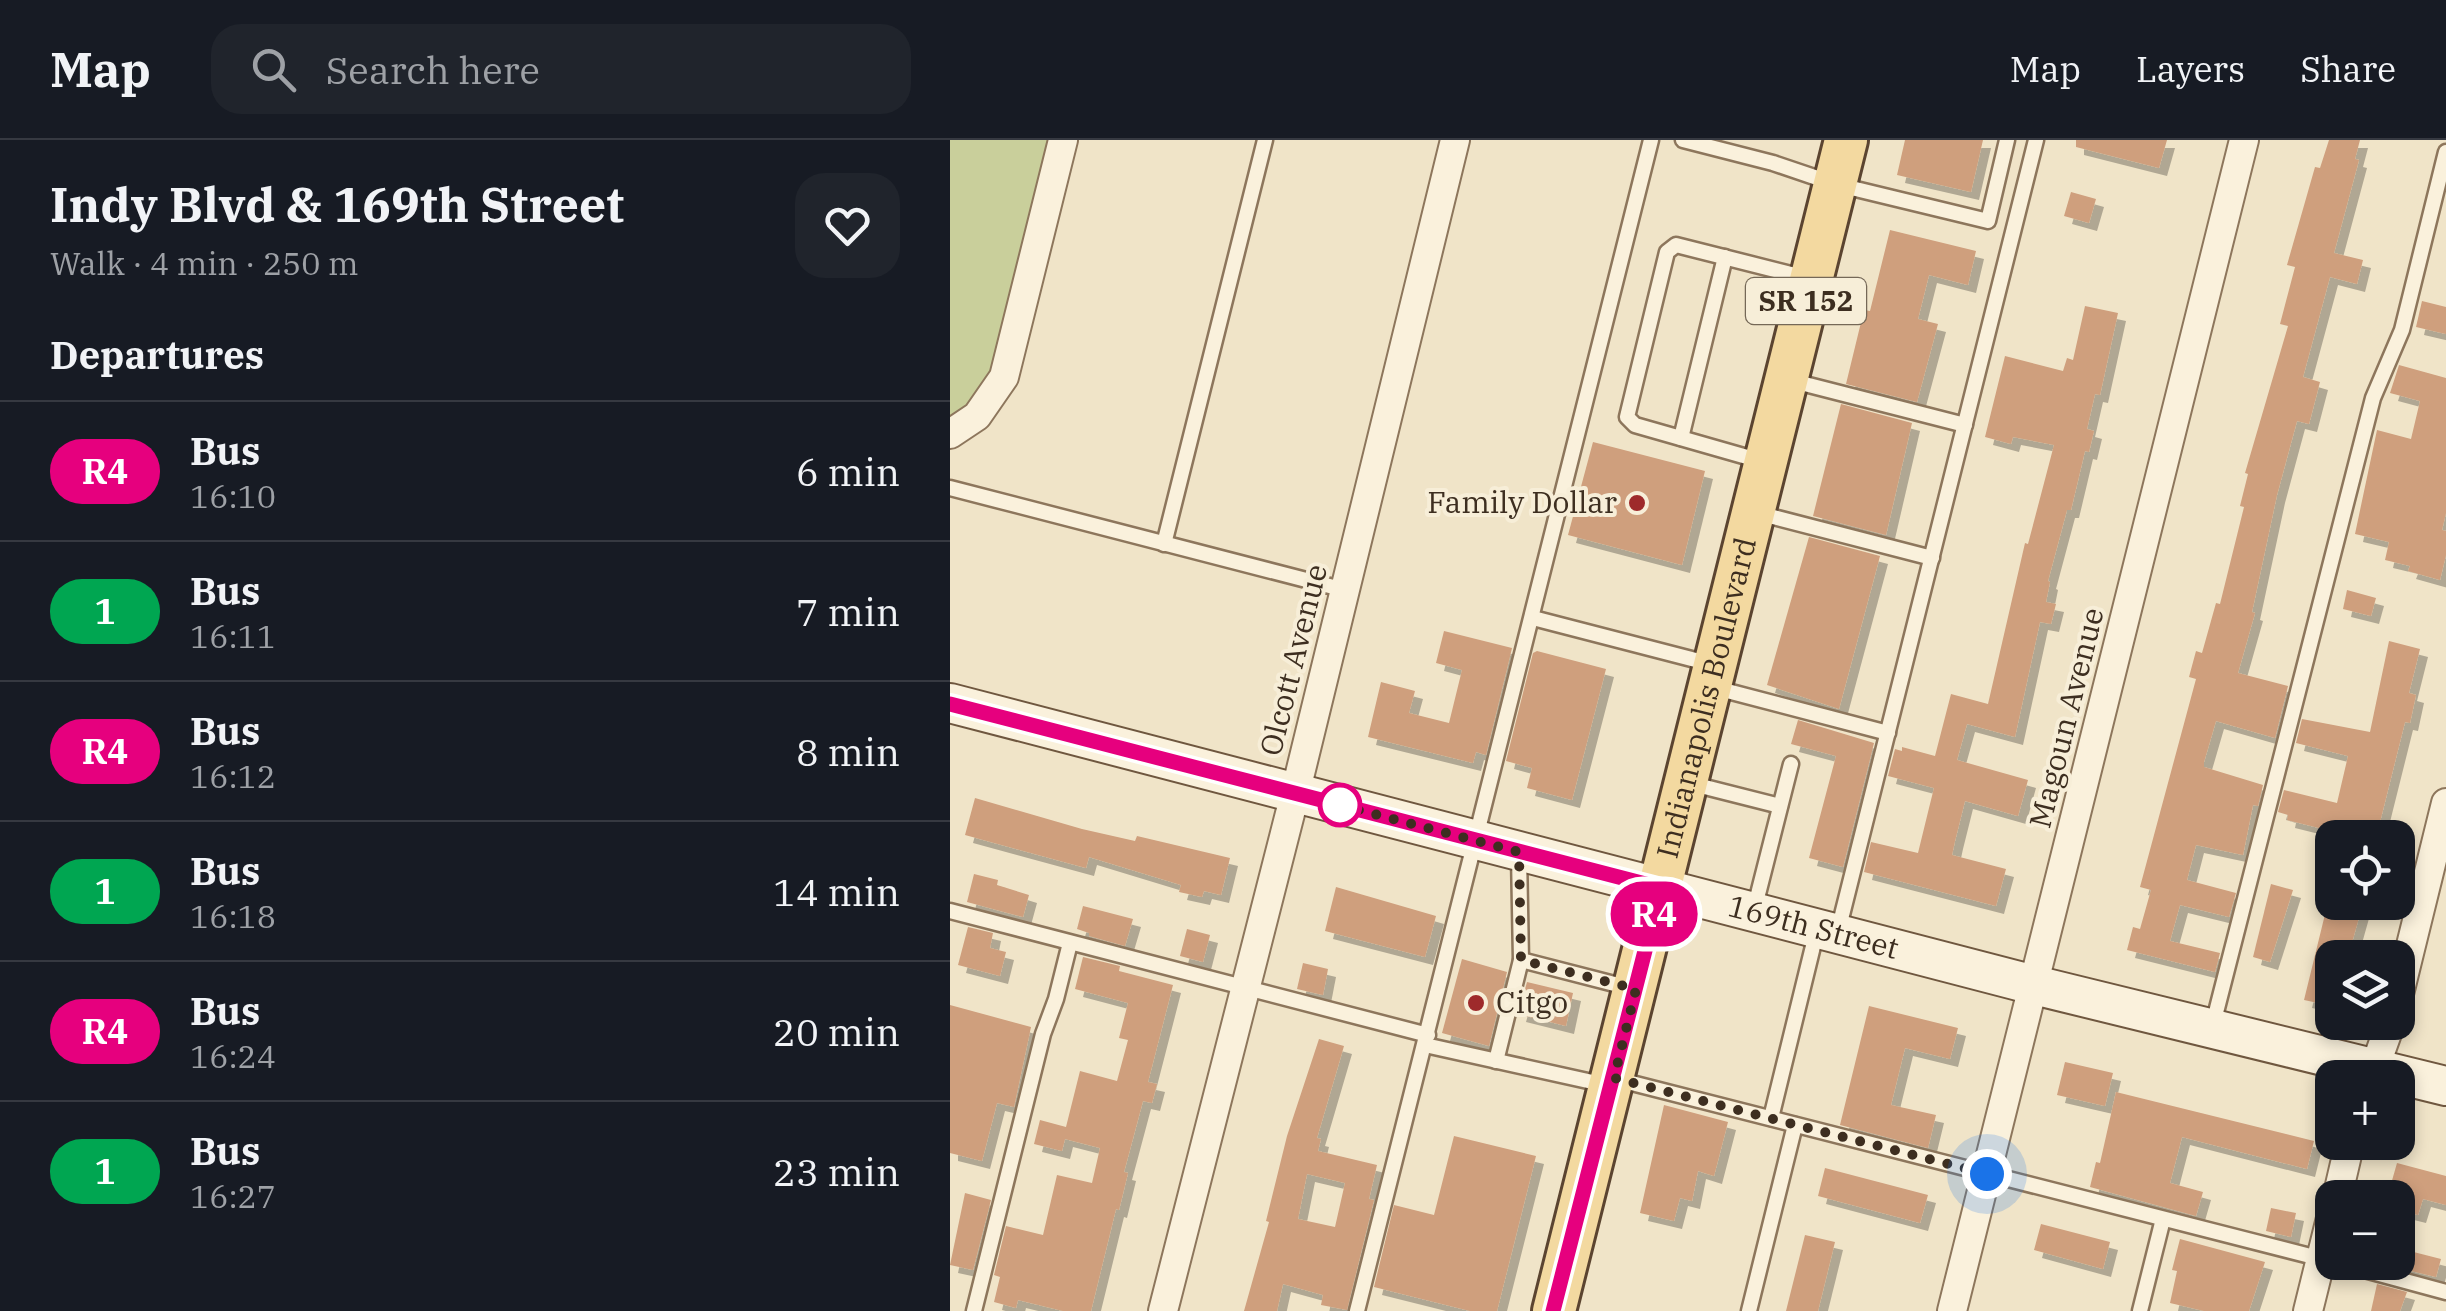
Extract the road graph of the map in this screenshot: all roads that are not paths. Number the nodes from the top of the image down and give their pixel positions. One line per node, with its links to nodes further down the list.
1 (1063, 140): 16 (street)
2 (1265, 140): 21 (lane)
3 (1454, 140): 23 (street, Olcott Avenue)
4 (1650, 140): 24 (lane)
5 (1683, 140): 11 (lane)
6 (1846, 140): 11 (main road, Indianapolis Boulevard / SR 152)
7 (2007, 140): 11 (lane)
8 (2036, 140): 15 (lane)
9 (2244, 140): 42 (street, Magoun Avenue)
10 (2446, 152): 45 (lane)
11 (1835, 184): 13 (main road, Indianapolis Boulevard / SR 152)
12 (1725, 257): 13 (lane); 17 (lane); 17 (lane)
13 (1812, 279): 14 (main road, Indianapolis Boulevard / SR 152)
14 (1787, 380): 15 (lane); 18 (main road, Indianapolis Boulevard / SR 152)
15 (1965, 424): 22 (lane)
16 (950, 434)
17 (1681, 438): 18 (lane)
18 (1767, 462): 20 (main road, Indianapolis Boulevard / SR 152)
19 (950, 488): 21 (lane)
20 (1754, 512): 22 (lane); 25 (main road, Indianapolis Boulevard / SR 152)
21 (1164, 544): 23 (lane)
22 (1932, 558): 27 (lane)
23 (1344, 590): 30 (street, Olcott Avenue)
24 (1532, 618): 25 (lane); 33 (lane)
25 (1714, 676): 27 (lane); 29 (main road, Indianapolis Boulevard / SR 152)
26 (950, 704): 30 (street, 169th Street)
27 (1888, 732): 38 (lane)
28 (1790, 764): 32 (lane)
29 (1687, 783): 32 (lane); 35 (main road, Indianapolis Boulevard / SR 152)
30 (1295, 794): 33 (street, 169th Street); 43 (street, Olcott Avenue)
31 (2446, 802): 39 (street)
32 (1780, 806): 36 (lane)
33 (1478, 841): 34 (street, 169th Street); 46 (lane)
34 (1519, 852): 35 (street, 169th Street); 41 (lane)
35 (1661, 888): 36 (street, 169th Street); 44 (main road, Indianapolis Boulevard / SR 152)
36 (1754, 911): 38 (street, 169th Street)
37 (950, 912): 40 (lane)
38 (1828, 930): 42 (street, 169th Street); 52 (lane)
39 (2412, 940)
40 (1070, 943): 43 (lane); 60 (lane)
41 (1521, 960): 44 (lane); 48 (lane)
42 (2034, 985): 45 (street, 169th Street); 54 (street, Magoun Avenue)
43 (1246, 986): 46 (lane); 61 (street, Olcott Avenue)
44 (1636, 989): 50 (main road, Indianapolis Boulevard / SR 152)
45 (2212, 1029): 47 (street, 169th Street)
46 (1426, 1040): 48 (lane); 62 (lane)
47 (2325, 1060)
48 (1496, 1061): 50 (lane)
49 (2415, 1080): 51 (street, 169th Street)
50 (1612, 1082): 52 (lane); 63 (main road, Indianapolis Boulevard / SR 152)
51 (2446, 1086)
52 (1770, 1118): 53 (lane)
53 (1795, 1124): 54 (lane); 64 (lane)
54 (1987, 1174): 55 (lane); 65 (street, Magoun Avenue)
55 (2163, 1219): 56 (lane); 66 (lane)
56 (2315, 1257)
57 (2321, 1280): 67 (street)
58 (2401, 1280): 59 (lane)
59 (2446, 1292)
60 (974, 1311)
61 (1163, 1311)
62 (1358, 1311)
63 (1554, 1311)
64 (1748, 1311)
65 (1952, 1311)
66 (2140, 1311)
67 (2308, 1311)

